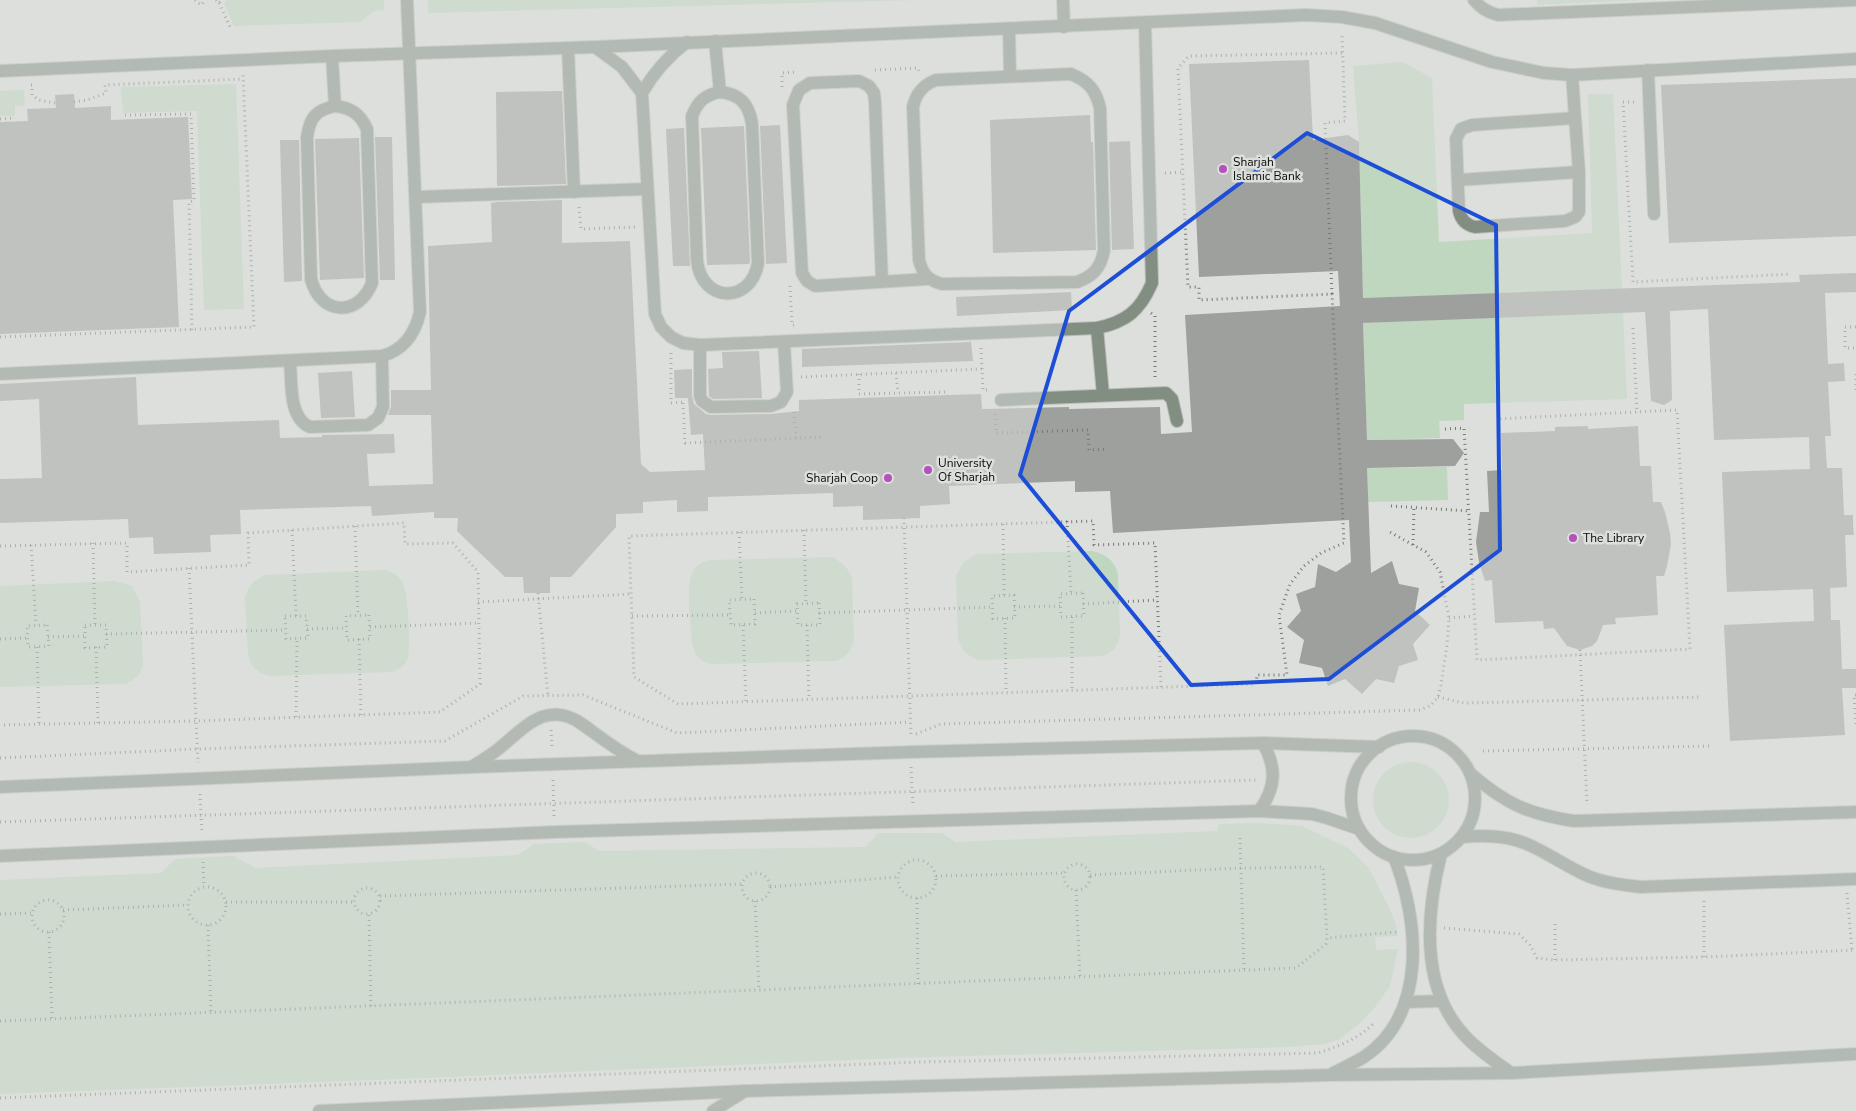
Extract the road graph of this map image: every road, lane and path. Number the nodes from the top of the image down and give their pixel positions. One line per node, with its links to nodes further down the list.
1 (195, 0): 2 (path)
2 (206, 0)
3 (407, 0): 19 (street)
4 (1063, 0): 12 (street)
5 (1474, 0): 8 (street)
6 (1856, 0): 8 (street)
7 (219, 1): 11 (path)
8 (1802, 1)
9 (1342, 17): 10 (street); 18 (path); 27 (street)
10 (1145, 23): 12 (street); 53 (street)
11 (230, 27)
12 (1064, 27): 13 (street)
13 (1009, 29): 14 (street); 28 (street)
14 (715, 41): 15 (street); 32 (street)
15 (687, 42): 16 (street); 34 (street)
16 (595, 47): 17 (street); 34 (street)
17 (568, 48): 19 (street); 45 (street)
18 (1343, 53): 52 (path); 52 (path)
19 (409, 54): 20 (street); 46 (street)
20 (332, 56): 21 (street); 37 (street)
21 (242, 60): 25 (street); 29 (path)
22 (1856, 60): 24 (street)
23 (870, 70): 30 (path)
24 (1648, 70): 27 (street); 47 (street)
25 (0, 71)
26 (801, 72): 33 (path)
27 (1572, 75): 40 (street)
28 (1010, 76): 30 (street); 50 (street)
29 (243, 79): 35 (path); 58 (path)
30 (925, 85): 50 (street)
31 (24, 86): 36 (path)
32 (720, 92): 32 (street)
33 (782, 92)
34 (642, 94): 44 (street)
35 (74, 102)
36 (56, 103)
37 (336, 106): 37 (street)
38 (125, 115): 58 (path)
39 (15, 118): 41 (path)
40 (1575, 118): 42 (street); 43 (street)
41 (0, 119)
42 (1579, 172): 43 (street); 43 (street)
43 (1458, 180)
44 (647, 189): 45 (street); 48 (street)
45 (576, 192): 46 (street); 48 (path)
46 (416, 197): 64 (street)
47 (1654, 214)
48 (650, 226): 60 (street)
49 (790, 276): 54 (path)
50 (927, 279): 51 (street)
51 (882, 282): 51 (street)
52 (1332, 294): 150 (path)
53 (1141, 304): 56 (street); 75 (path)
54 (802, 324)
55 (1856, 327): 63 (path)
56 (1097, 328): 61 (street); 76 (street)
57 (1633, 328): 81 (path)
58 (192, 330): 59 (path)
59 (0, 337)
60 (670, 337): 62 (street); 80 (path)
61 (784, 343): 62 (street); 71 (street)
62 (700, 345): 79 (street)
63 (1856, 348)
64 (382, 356): 65 (street); 65 (street)
65 (290, 360): 68 (street)
66 (982, 369): 67 (path)
67 (896, 372): 69 (path); 74 (path)
68 (0, 374)
69 (859, 374): 71 (path); 74 (path)
70 (1856, 374): 72 (path)
71 (786, 378): 77 (street)
72 (1856, 390)
73 (947, 392): 74 (path)
74 (898, 393)
75 (1156, 393): 76 (street); 83 (street)
76 (1103, 395): 78 (street)
77 (785, 398): 79 (street); 86 (path)
78 (1001, 400)
79 (702, 401): 80 (path)
80 (683, 402): 86 (path)
81 (1637, 413): 82 (path); 149 (path)
82 (1497, 419)
83 (1177, 421)
84 (1445, 429): 89 (path)
85 (824, 437): 86 (path)
86 (796, 438)
87 (1391, 506): 88 (path)
88 (1414, 507): 89 (path); 100 (path)
89 (1469, 511): 125 (path)
90 (904, 518): 94 (path)
91 (1067, 521): 92 (path); 105 (path); 110 (path)
92 (1003, 524): 94 (path); 107 (path)
93 (354, 526): 95 (path); 111 (path); 123 (path)
94 (905, 527): 96 (path); 117 (path)
95 (292, 530): 103 (path); 122 (path)
96 (804, 530): 98 (path); 112 (path)
97 (1388, 531): 100 (path)
98 (739, 532): 106 (path); 109 (path)
99 (93, 543): 102 (path); 103 (path); 130 (path)
100 (1413, 545): 128 (path)
101 (0, 546): 102 (path)
102 (31, 546): 133 (path)
103 (189, 568): 138 (path)
104 (538, 593): 108 (path)
105 (1071, 593): 113 (path); 114 (path)
106 (631, 594): 108 (path); 124 (path)
107 (1004, 596): 115 (path); 116 (path)
108 (538, 599): 111 (path); 155 (path)
109 (742, 599): 120 (path); 121 (path)
110 (1158, 600): 113 (path); 150 (path)
111 (478, 602): 129 (path)
112 (806, 603): 118 (path); 119 (path)
113 (1083, 604): 126 (path)
114 (1061, 606): 116 (path); 126 (path)
115 (993, 607): 117 (path); 127 (path)
116 (1014, 608): 127 (path)
117 (907, 610): 119 (path); 153 (path)
118 (797, 611): 120 (path); 132 (path)
119 (819, 613): 132 (path)
120 (755, 614): 131 (path)
121 (730, 615): 124 (path); 131 (path)
122 (296, 616): 136 (path); 137 (path)
123 (358, 616): 134 (path); 135 (path)
124 (632, 616): 160 (path)
125 (1474, 616): 128 (path); 149 (path)
126 (1072, 617): 151 (path)
127 (1005, 618): 152 (path)
128 (1449, 618): 156 (path)
129 (479, 623): 134 (path); 161 (path)
130 (95, 625): 139 (path); 140 (path)
131 (743, 625): 160 (path)
132 (807, 625): 157 (path)
133 (36, 626): 141 (path); 142 (path)
134 (370, 627): 145 (path)
135 (347, 628): 136 (path); 145 (path)
136 (307, 629): 143 (path)
137 (286, 630): 138 (path); 143 (path)
138 (192, 632): 139 (path); 163 (path)
139 (106, 634): 147 (path)
140 (85, 636): 141 (path); 147 (path)
141 (48, 637): 146 (path)
142 (27, 638): 144 (path); 146 (path)
143 (297, 638): 162 (path)
144 (0, 639)
145 (359, 639): 161 (path)
146 (37, 647): 166 (path)
147 (96, 647): 165 (path)
148 (1580, 650): 149 (path)
149 (1580, 655): 159 (path)
150 (1161, 687): 151 (path)
151 (1072, 690): 152 (path)
152 (1006, 692): 153 (path)
153 (910, 695): 157 (path); 164 (path)
154 (1856, 695): 168 (path)
155 (548, 696): 164 (path); 173 (path)
156 (1438, 696): 159 (path); 169 (path)
157 (809, 698): 160 (path)
158 (1701, 698): 159 (path)
159 (1582, 700): 174 (path)
160 (746, 701)
161 (361, 715): 162 (path)
162 (296, 717): 163 (path)
163 (196, 721): 165 (path); 173 (path)
164 (910, 722): 169 (path)
165 (98, 723): 166 (path)
166 (39, 724): 167 (path)
167 (0, 725)
168 (1856, 726)
169 (911, 736): 176 (path)
170 (1263, 743): 172 (street); 176 (street); 182 (street)
171 (1709, 746): 174 (path)
172 (1379, 747): 180 (street); 191 (street)
173 (198, 749): 177 (path); 181 (path)
174 (1584, 749): 175 (path); 189 (path)
175 (1483, 751)
176 (911, 752): 178 (street); 184 (path)
177 (0, 758)
178 (638, 761): 179 (street); 179 (street)
179 (473, 766): 181 (street)
180 (1471, 774): 189 (street); 192 (street)
181 (199, 779): 183 (street); 187 (path)
182 (1273, 779): 184 (path); 185 (street)
183 (0, 787)
184 (912, 792): 187 (path); 188 (path)
185 (1259, 811): 188 (street); 191 (street)
186 (1856, 812): 189 (street)
187 (201, 815): 190 (path); 194 (path)
188 (913, 821): 194 (street)
189 (1588, 821)
190 (0, 822)
191 (1360, 829): 197 (street)
192 (1462, 837): 195 (street); 205 (street)
193 (1240, 838): 198 (path)
194 (203, 848): 196 (street); 206 (path)
195 (1441, 854): 197 (street); 220 (street)
196 (0, 856)
197 (1394, 857): 222 (street)
198 (1241, 868): 200 (path); 224 (path); 228 (path)
199 (1064, 874): 200 (path); 201 (path); 208 (path)
200 (1090, 875): 208 (path)
201 (936, 876): 202 (path); 210 (path)
202 (897, 877): 207 (path); 210 (path)
203 (1851, 880): 205 (street); 225 (path)
204 (742, 884): 207 (path); 209 (path); 211 (path)
205 (1704, 885): 226 (path)
206 (204, 886): 212 (path); 214 (path)
207 (770, 887): 211 (path)
208 (1076, 890): 229 (path)
209 (380, 896): 213 (path); 218 (path)
210 (917, 898): 230 (path)
211 (755, 901): 231 (path)
212 (226, 902): 213 (path); 221 (path)
213 (354, 902): 218 (path)
214 (187, 905): 215 (path); 221 (path)
215 (62, 910): 216 (path); 223 (path)
216 (32, 913): 217 (path); 223 (path)
217 (0, 914)
218 (369, 914): 234 (path)
219 (1555, 920): 227 (path)
220 (1430, 923): 222 (street); 227 (path); 232 (street)
221 (208, 925): 235 (path)
222 (1411, 925): 224 (path); 233 (street)
223 (49, 932): 236 (path)
224 (1326, 938): 228 (path)
225 (1854, 950): 226 (path)
226 (1704, 957): 227 (path)
227 (1555, 960)
228 (1244, 972): 229 (path)
229 (1080, 978): 230 (path)
230 (918, 984): 231 (path)
231 (759, 989): 234 (path)
232 (1441, 1000): 233 (street); 240 (street)
233 (1406, 1002): 241 (street)
234 (371, 1006): 235 (path)
235 (211, 1011): 236 (path)
236 (52, 1018): 238 (path)
237 (1378, 1019): 243 (path)
238 (0, 1020)
239 (1856, 1054): 240 (street)
240 (1511, 1073): 241 (street)
241 (1330, 1075): 242 (street)
242 (745, 1091): 244 (street); 245 (street)
243 (0, 1098)
244 (319, 1111)
245 (713, 1111)

